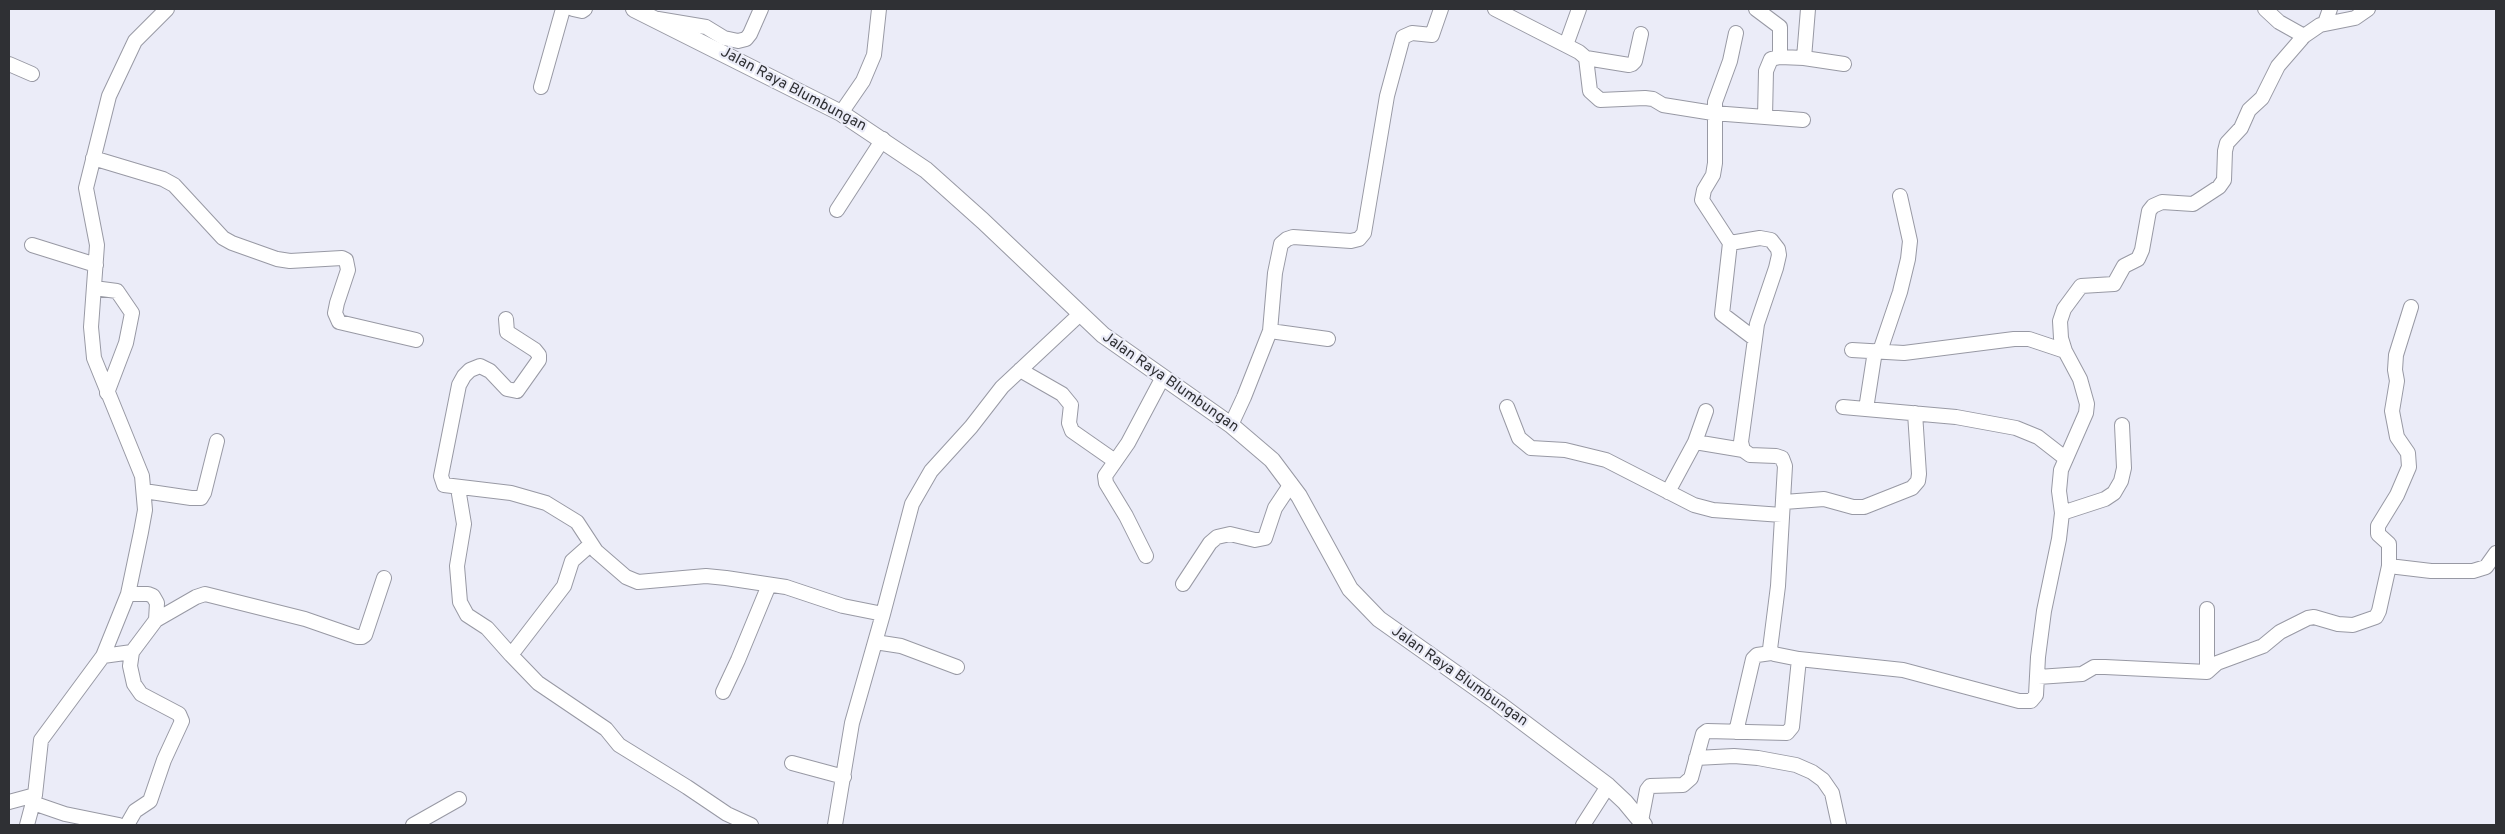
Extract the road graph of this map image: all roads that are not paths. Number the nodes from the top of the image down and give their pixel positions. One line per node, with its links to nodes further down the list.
1 (167, 9): 34 (street)
2 (563, 9): 28 (street)
3 (573, 9): 4 (street)
4 (585, 9)
5 (634, 9): 16 (main road, Jalan Raya Blumbungan)
6 (761, 9): 16 (street)
7 (879, 9): 29 (street)
8 (1441, 9): 44 (street)
9 (1495, 9): 21 (street)
10 (1579, 9): 21 (street)
11 (1756, 9): 22 (street)
12 (1808, 9): 24 (street)
13 (2265, 9): 20 (street)
14 (2330, 9): 17 (street)
15 (2368, 9): 17 (street)
16 (654, 18): 29 (main road, Jalan Raya Blumbungan)
17 (2325, 23): 20 (street)
18 (1736, 33): 30 (street)
19 (1641, 34): 23 (street)
20 (2304, 36): 50 (street)
21 (1566, 46): 23 (street)
22 (1780, 57): 24 (street); 31 (street)
23 (1586, 58): 30 (street)
24 (1804, 58): 26 (street)
25 (9, 64): 27 (street)
26 (1844, 64)
27 (32, 74)
28 (540, 87)
29 (842, 113): 33 (main road, Jalan Raya Blumbungan)
30 (1713, 113): 31 (street); 37 (street)
31 (1765, 117): 32 (street)
32 (1803, 120)
33 (883, 139): 36 (street); 42 (main road, Jalan Raya Blumbungan)
34 (93, 158): 39 (street); 46 (street)
35 (1900, 196): 49 (street)
36 (837, 210)
37 (1730, 243): 45 (street); 45 (street)
38 (32, 245): 39 (street)
39 (96, 265): 40 (street)
40 (94, 288): 53 (street); 53 (street)
41 (2411, 307): 75 (street)
42 (1080, 315): 51 (street); 52 (main road, Jalan Raya Blumbungan)
43 (506, 319): 67 (street)
44 (1270, 331): 47 (street); 59 (street)
45 (1755, 339): 63 (street)
46 (416, 340)
47 (1328, 340)
48 (1852, 350): 49 (street)
49 (1878, 351): 50 (street); 56 (street)
50 (2065, 351): 64 (street)
51 (1020, 370): 65 (street); 81 (street)
52 (1162, 377): 59 (main road, Jalan Raya Blumbungan); 65 (street)
53 (107, 393): 68 (street)
54 (1842, 407): 56 (street)
55 (1507, 408): 69 (street)
56 (1866, 409): 58 (street)
57 (1706, 411): 62 (street)
58 (1916, 413): 64 (street); 70 (street)
59 (1230, 425): 66 (main road, Jalan Raya Blumbungan)
60 (2122, 425): 71 (street)
61 (217, 441): 68 (street)
62 (1695, 442): 63 (street); 69 (street)
63 (1743, 450): 70 (street)
64 (2065, 458): 71 (street)
65 (1115, 461): 74 (street)
66 (1291, 484): 77 (street); 97 (main road, Jalan Raya Blumbungan)
67 (458, 488): 72 (street); 86 (street)
68 (144, 491): 79 (street)
69 (1668, 492): 70 (street)
70 (1783, 509): 85 (street)
71 (2062, 513): 91 (street)
72 (590, 545): 78 (street); 86 (street)
73 (2496, 554): 75 (street)
74 (1146, 556)
75 (2389, 566): 90 (street)
76 (384, 578): 82 (street)
77 (1183, 584)
78 (769, 585): 81 (street); 92 (street)
79 (128, 594): 82 (street); 87 (street)
80 (2207, 609): 90 (street)
81 (883, 614): 83 (street)
82 (156, 620): 84 (street)
83 (875, 642): 89 (street); 96 (street)
84 (132, 652): 87 (street); 104 (street)
85 (1771, 653): 88 (street); 93 (street)
86 (511, 655): 106 (street)
87 (103, 656): 98 (street)
88 (1799, 659): 91 (street); 93 (street)
89 (957, 667)
90 (2208, 672): 91 (street)
91 (2038, 677)
92 (723, 692)
93 (1736, 732): 94 (street)
94 (1696, 758): 101 (street); 109 (street)
95 (792, 763): 96 (street)
96 (844, 777): 107 (street)
97 (1608, 786): 101 (main road, Jalan Raya Blumbungan); 108 (street)
98 (34, 799): 100 (street); 102 (street); 103 (street)
99 (459, 799): 105 (street)
100 (9, 802)
101 (1643, 823)
102 (27, 825)
103 (119, 825)
104 (127, 825)
105 (413, 825)
106 (751, 825)
107 (835, 825)
108 (1583, 825)
109 (1839, 825)

